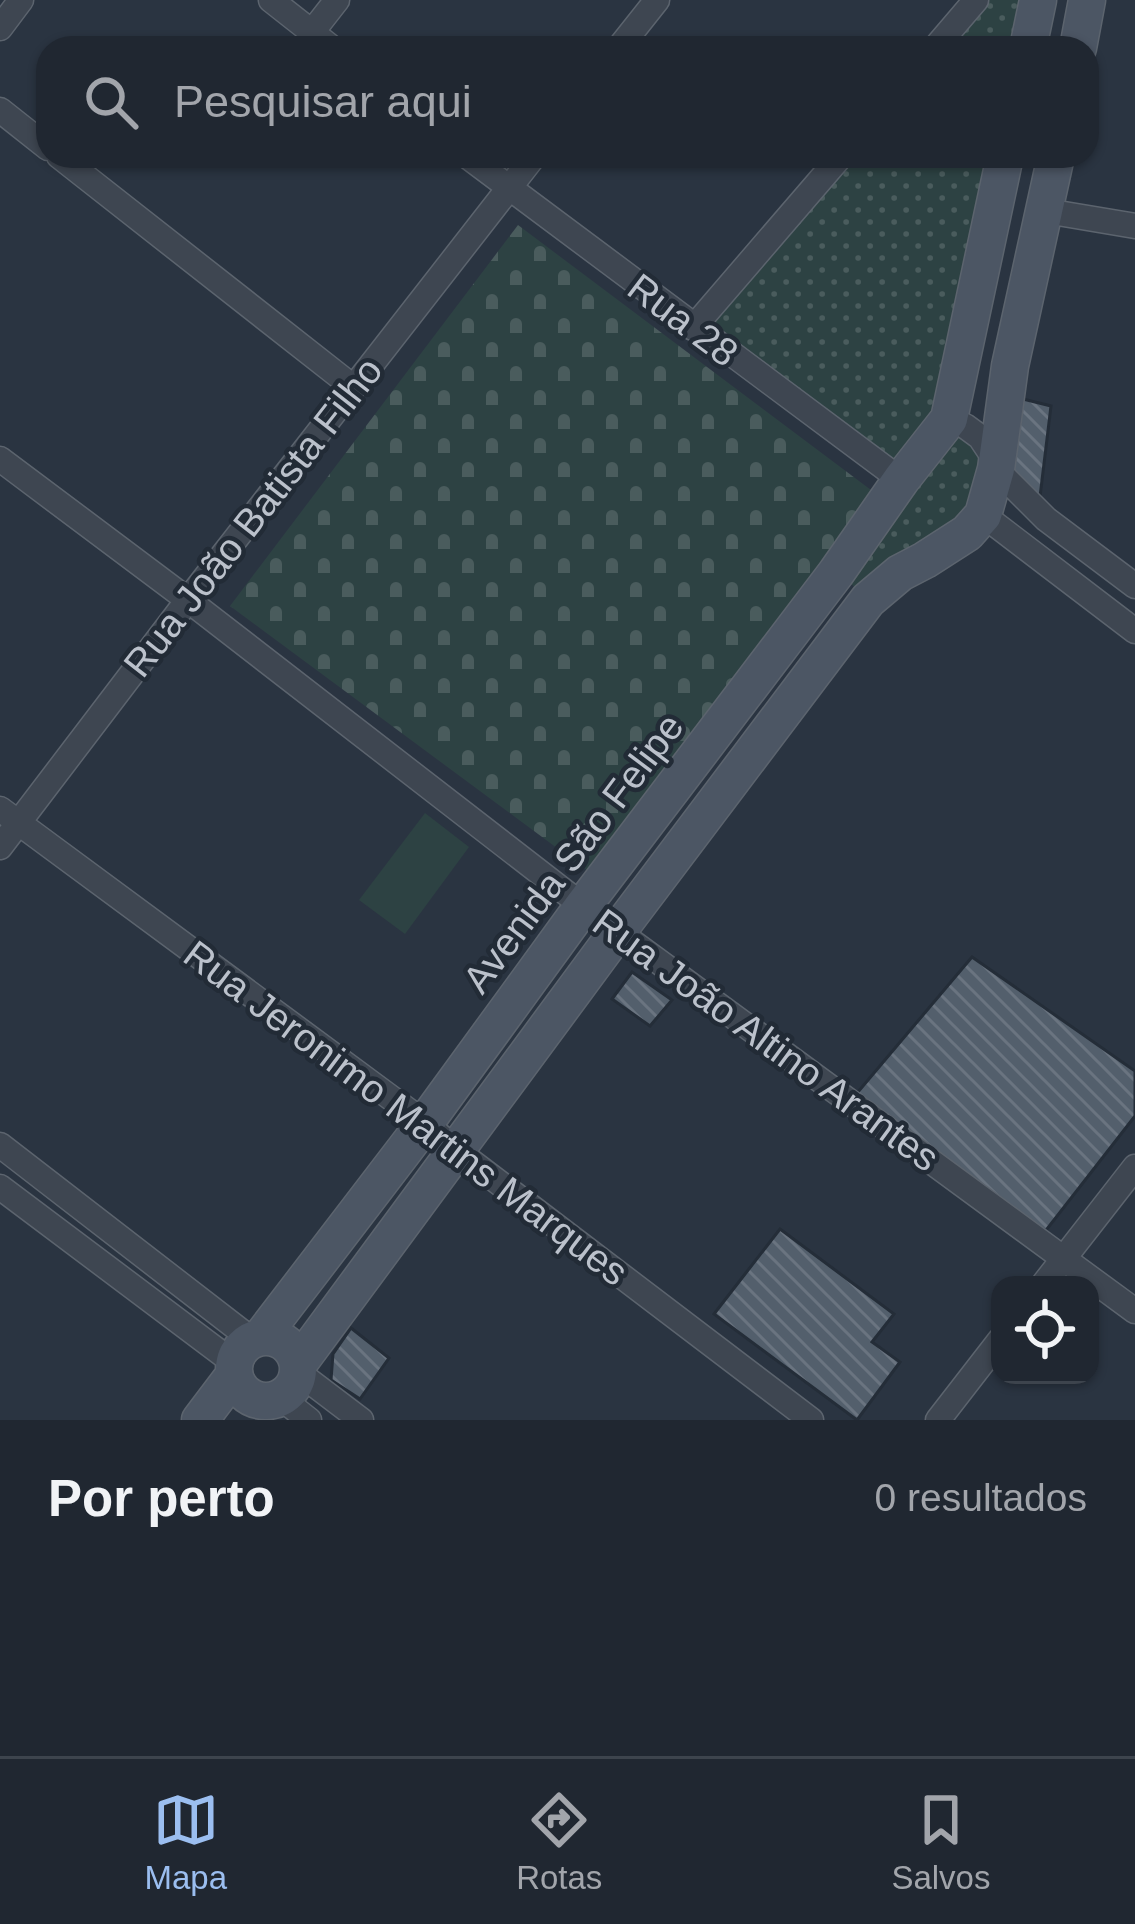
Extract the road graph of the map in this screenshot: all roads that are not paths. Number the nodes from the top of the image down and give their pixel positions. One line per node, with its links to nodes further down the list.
1 (21, 0): 8 (street)
2 (271, 0): 9 (street)
3 (337, 0): 10 (street)
4 (657, 0): 11 (street)
5 (976, 0): 12 (street)
6 (1038, 0): 13 (street)
7 (1087, 0): 14 (street)
8 (0, 28)
9 (317, 36)
10 (324, 36)
11 (628, 36)
12 (945, 36)
13 (1030, 36)
14 (1080, 36)
15 (0, 110): 16 (street)
16 (36, 138)
17 (74, 168): 27 (street)
18 (482, 168): 23 (street, Rua 28)
19 (525, 168): 23 (street, Rua João Batista Filho)
20 (832, 168): 26 (street)
21 (1001, 168): 28 (street, Avenida São Felipe)
22 (1054, 168): 24 (street)
23 (508, 189): 26 (street, Rua 28); 27 (street, Rua João Batista Filho)
24 (1046, 211): 25 (street); 30 (street)
25 (1135, 226)
26 (693, 328): 31 (street, Rua 28)
27 (353, 387): 35 (street, Rua João Batista Filho)
28 (949, 419): 30 (street); 31 (street, Avenida São Felipe)
29 (0, 459): 35 (street, Rua João Altino Arantes)
30 (996, 469): 32 (street); 34 (street)
31 (901, 480): 33 (street, Avenida São Felipe)
32 (983, 515): 36 (street); 37 (street)
33 (836, 574): 36 (street); 40 (street, Avenida São Felipe)
34 (1135, 586)
35 (188, 600): 38 (street, Rua João Batista Filho); 40 (street, Rua João Altino Arantes)
36 (868, 600): 41 (street)
37 (1135, 632)
38 (9, 816): 39 (street, Rua João Batista Filho); 42 (street, Rua Jeronimo Martins Marques)
39 (0, 848)
40 (583, 906): 41 (street, Rua João Altino Arantes); 42 (street, Avenida São Felipe)
41 (617, 931): 44 (street); 49 (street, Rua João Altino Arantes)
42 (425, 1123): 44 (street, Rua Jeronimo Martins Marques); 53 (street, Avenida São Felipe)
43 (0, 1145): 47 (street)
44 (456, 1150): 54 (street); 57 (street, Rua Jeronimo Martins Marques)
45 (1135, 1167): 49 (street)
46 (0, 1187): 48 (street)
47 (56, 1188): 48 (street); 53 (street)
48 (38, 1215): 53 (street)
49 (1064, 1258): 50 (street); 51 (street, Rua João Altino Arantes)
50 (1050, 1276)
51 (1135, 1311)
52 (991, 1352): 58 (street)
53 (245, 1353): 54 (street); 54 (street); 55 (street, Avenida São Felipe)
54 (286, 1396): 56 (street)
55 (200, 1420)
56 (361, 1420)
57 (811, 1420)
58 (938, 1420)

